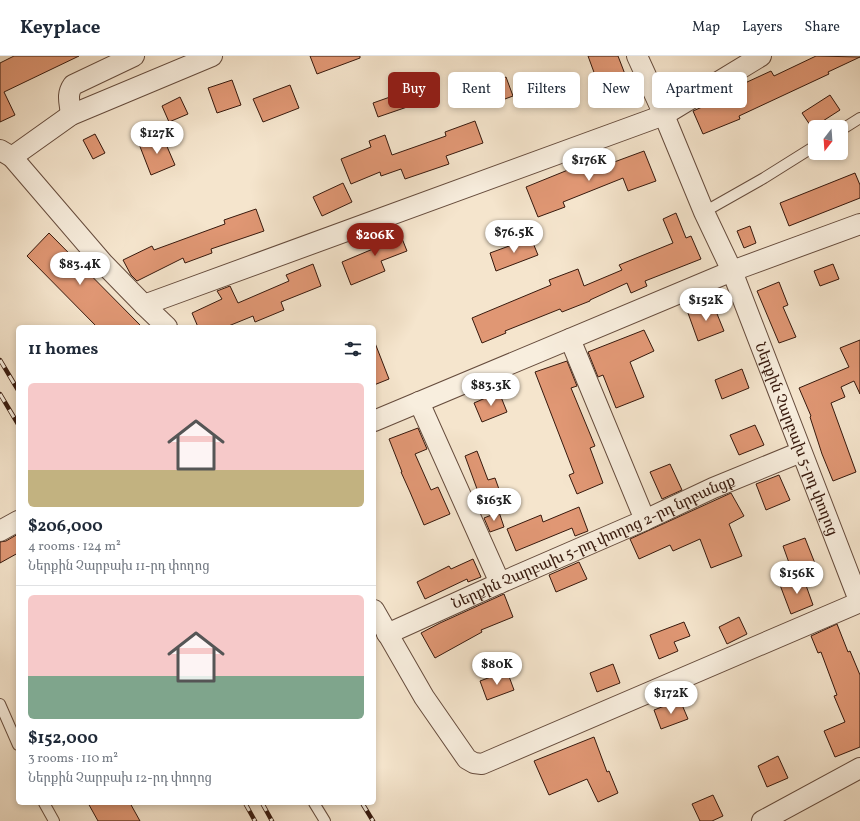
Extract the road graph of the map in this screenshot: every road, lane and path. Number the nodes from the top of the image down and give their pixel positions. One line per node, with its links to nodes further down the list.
1 (134, 56): 5 (street)
2 (212, 56): 5 (street)
3 (637, 56): 6 (street, Ներքին Չարբախ 5-րդ փողոց)
4 (761, 56): 6 (street)
5 (71, 115): 10 (street)
6 (664, 115): 11 (street, Ներքին Չարբախ 5-րդ փողոց); 14 (street)
7 (860, 118): 8 (lane)
8 (848, 126)
9 (808, 150): 11 (lane)
10 (6, 153): 14 (street)
11 (704, 212): 13 (street, Ներքին Չարբախ 5-րդ փողոց)
12 (860, 224): 13 (street)
13 (732, 271): 16 (street); 19 (street, Ներքին Չարբախ 5-րդ փողոց)
14 (144, 304): 15 (street)
15 (165, 325)
16 (570, 339): 17 (street); 20 (street)
17 (419, 402): 18 (street); 23 (street)
18 (376, 420)
19 (801, 452): 20 (street, Ներքին Չարբախ 5-րդ փողոց 2-րդ նրբանցք); 24 (street, Ներքին Չարբախ 5-րդ փողոց)
20 (645, 520): 23 (street, Ներքին Չարբախ 5-րդ փողոց 2-րդ նրբանցք)
21 (16, 522): 22 (street)
22 (0, 531)
23 (500, 583): 26 (street, Ներքին Չարբախ 5-րդ փողոց 2-րդ նրբանցք)
24 (860, 602): 26 (street)
25 (376, 613): 26 (street)
26 (388, 634)
27 (0, 704): 28 (lane)
28 (16, 740)
29 (860, 768): 34 (street)
30 (45, 805): 32 (lane)
31 (315, 805): 33 (lane)
32 (54, 821)
33 (326, 821)
34 (762, 821)

